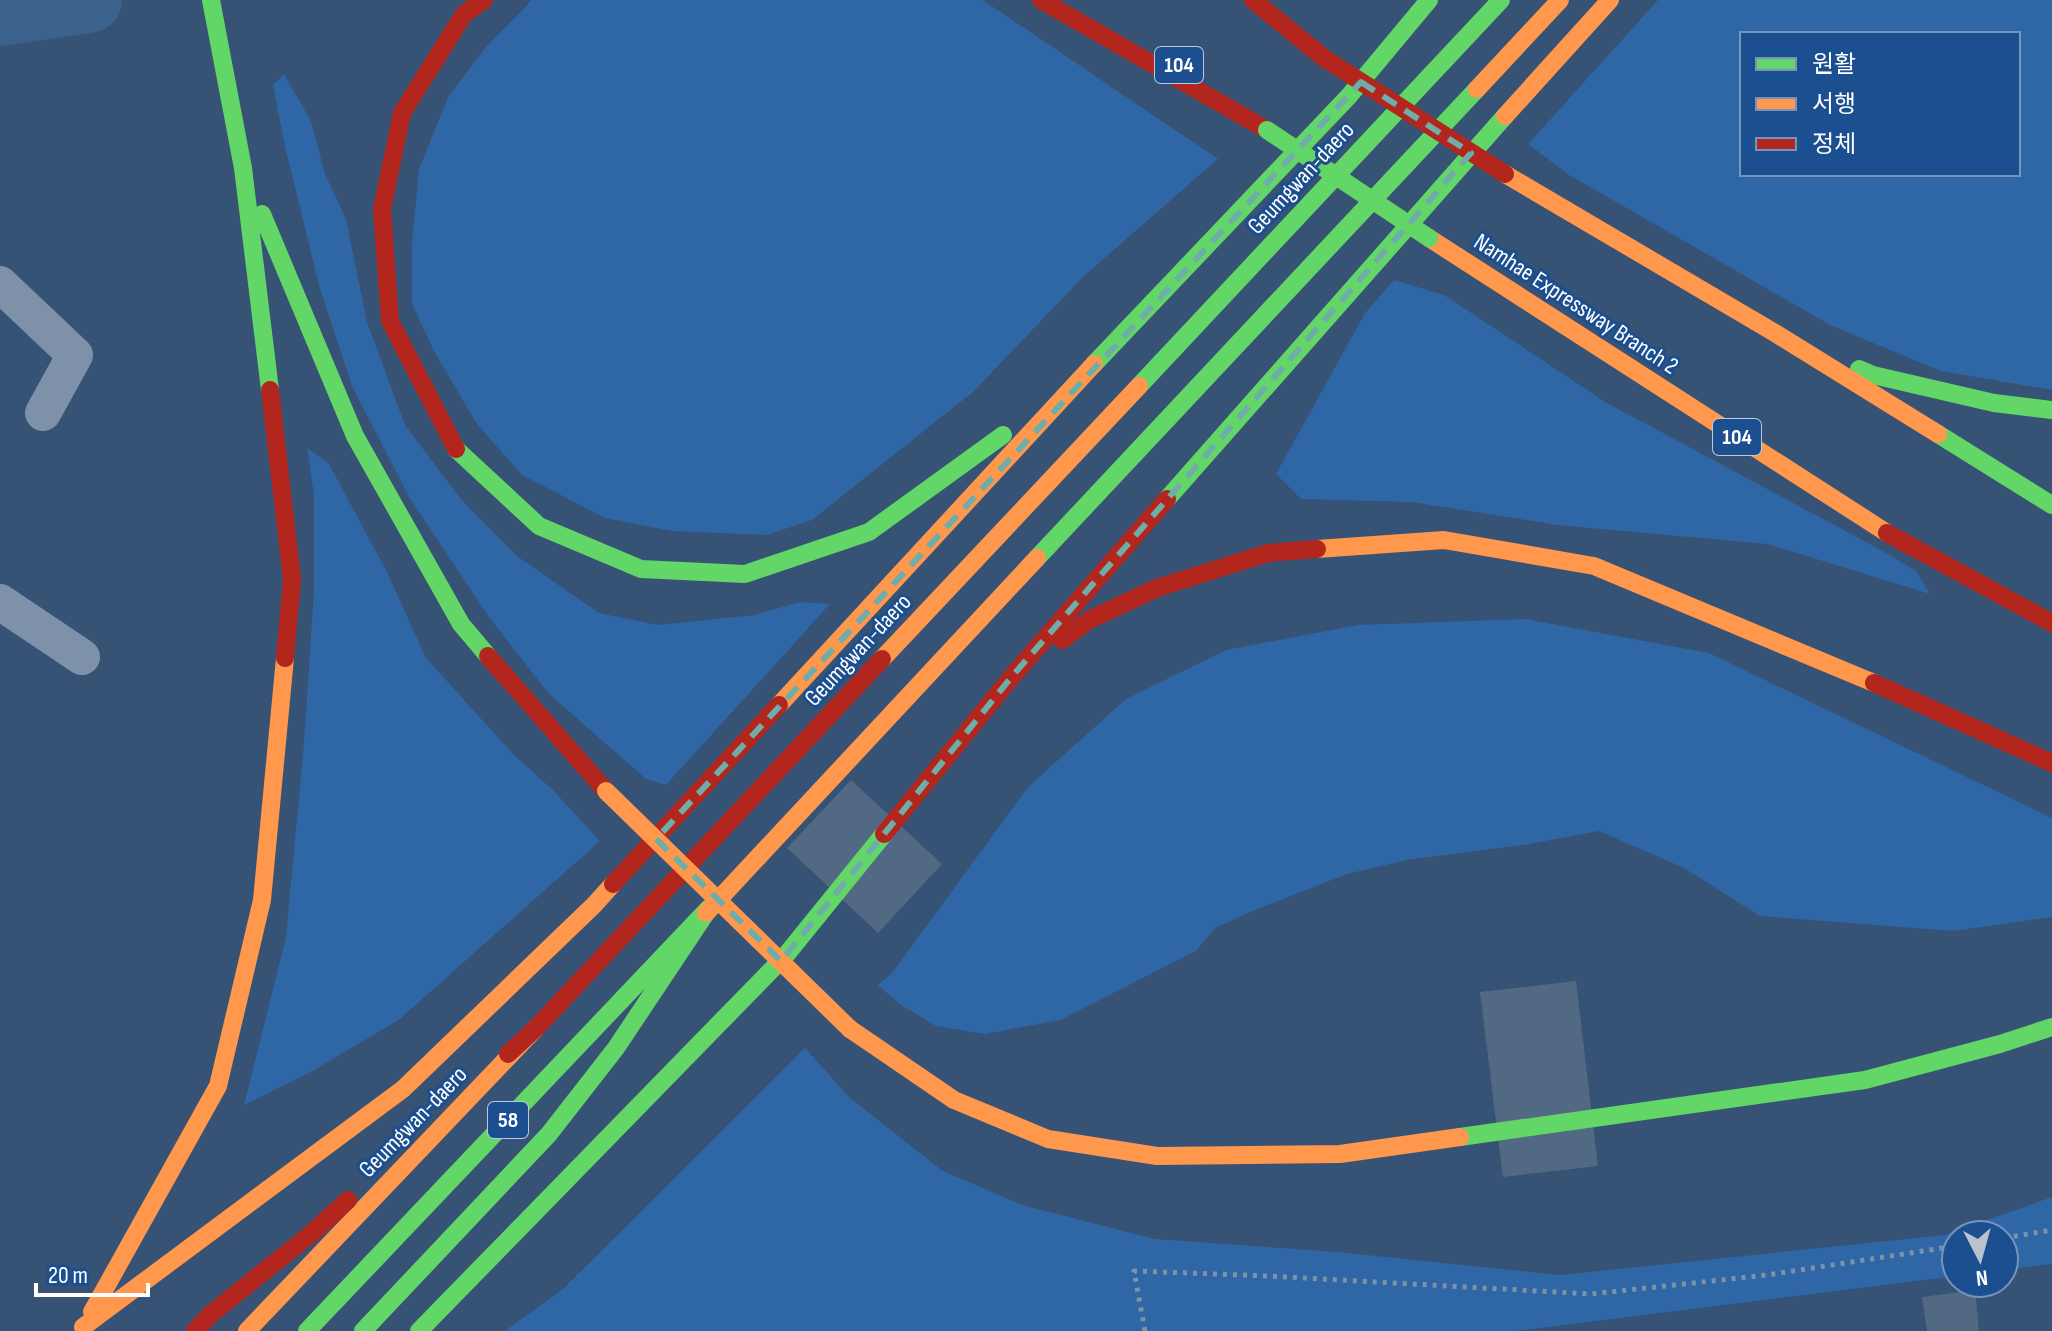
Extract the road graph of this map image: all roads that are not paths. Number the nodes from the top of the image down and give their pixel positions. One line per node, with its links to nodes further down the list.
1 (211, 0): 13 (main road)
2 (484, 0): 16 (main road)
3 (1041, 0): 12 (main road)
4 (1253, 0): 15 (main road, bridge)
5 (1413, 0): 11 (main road)
6 (1429, 0): 11 (main road)
7 (1501, 0): 27 (main road, Geumgwan-daero)
8 (1560, 0): 25 (main road)
9 (1610, 0): 23 (main road)
10 (1142, 37): 12 (main road, Namhae Expressway Branch 2 / 104)
11 (1349, 96): 16 (main road)
12 (1267, 130): 21 (main road, Namhae Expressway Branch 2 / 104, bridge)
13 (243, 168): 26 (main road, bridge); 28 (main road)
14 (0, 284): 18 (street)
15 (1775, 333): 17 (main road); 19 (main road)
16 (1079, 380): 28 (main road)
17 (2052, 410)
18 (43, 413)
19 (2052, 505)
20 (0, 602): 22 (street)
21 (2052, 623)
22 (82, 657)
23 (1014, 674): 24 (main road); 33 (main road)
24 (2052, 763)
25 (709, 908): 31 (main road, 58); 32 (main road)
26 (2052, 1027)
27 (536, 1028): 29 (main road); 30 (main road, Geumgwan-daero / 58)
28 (81, 1329)
29 (195, 1331)
30 (247, 1331)
31 (307, 1331)
32 (363, 1331)
33 (419, 1331)

